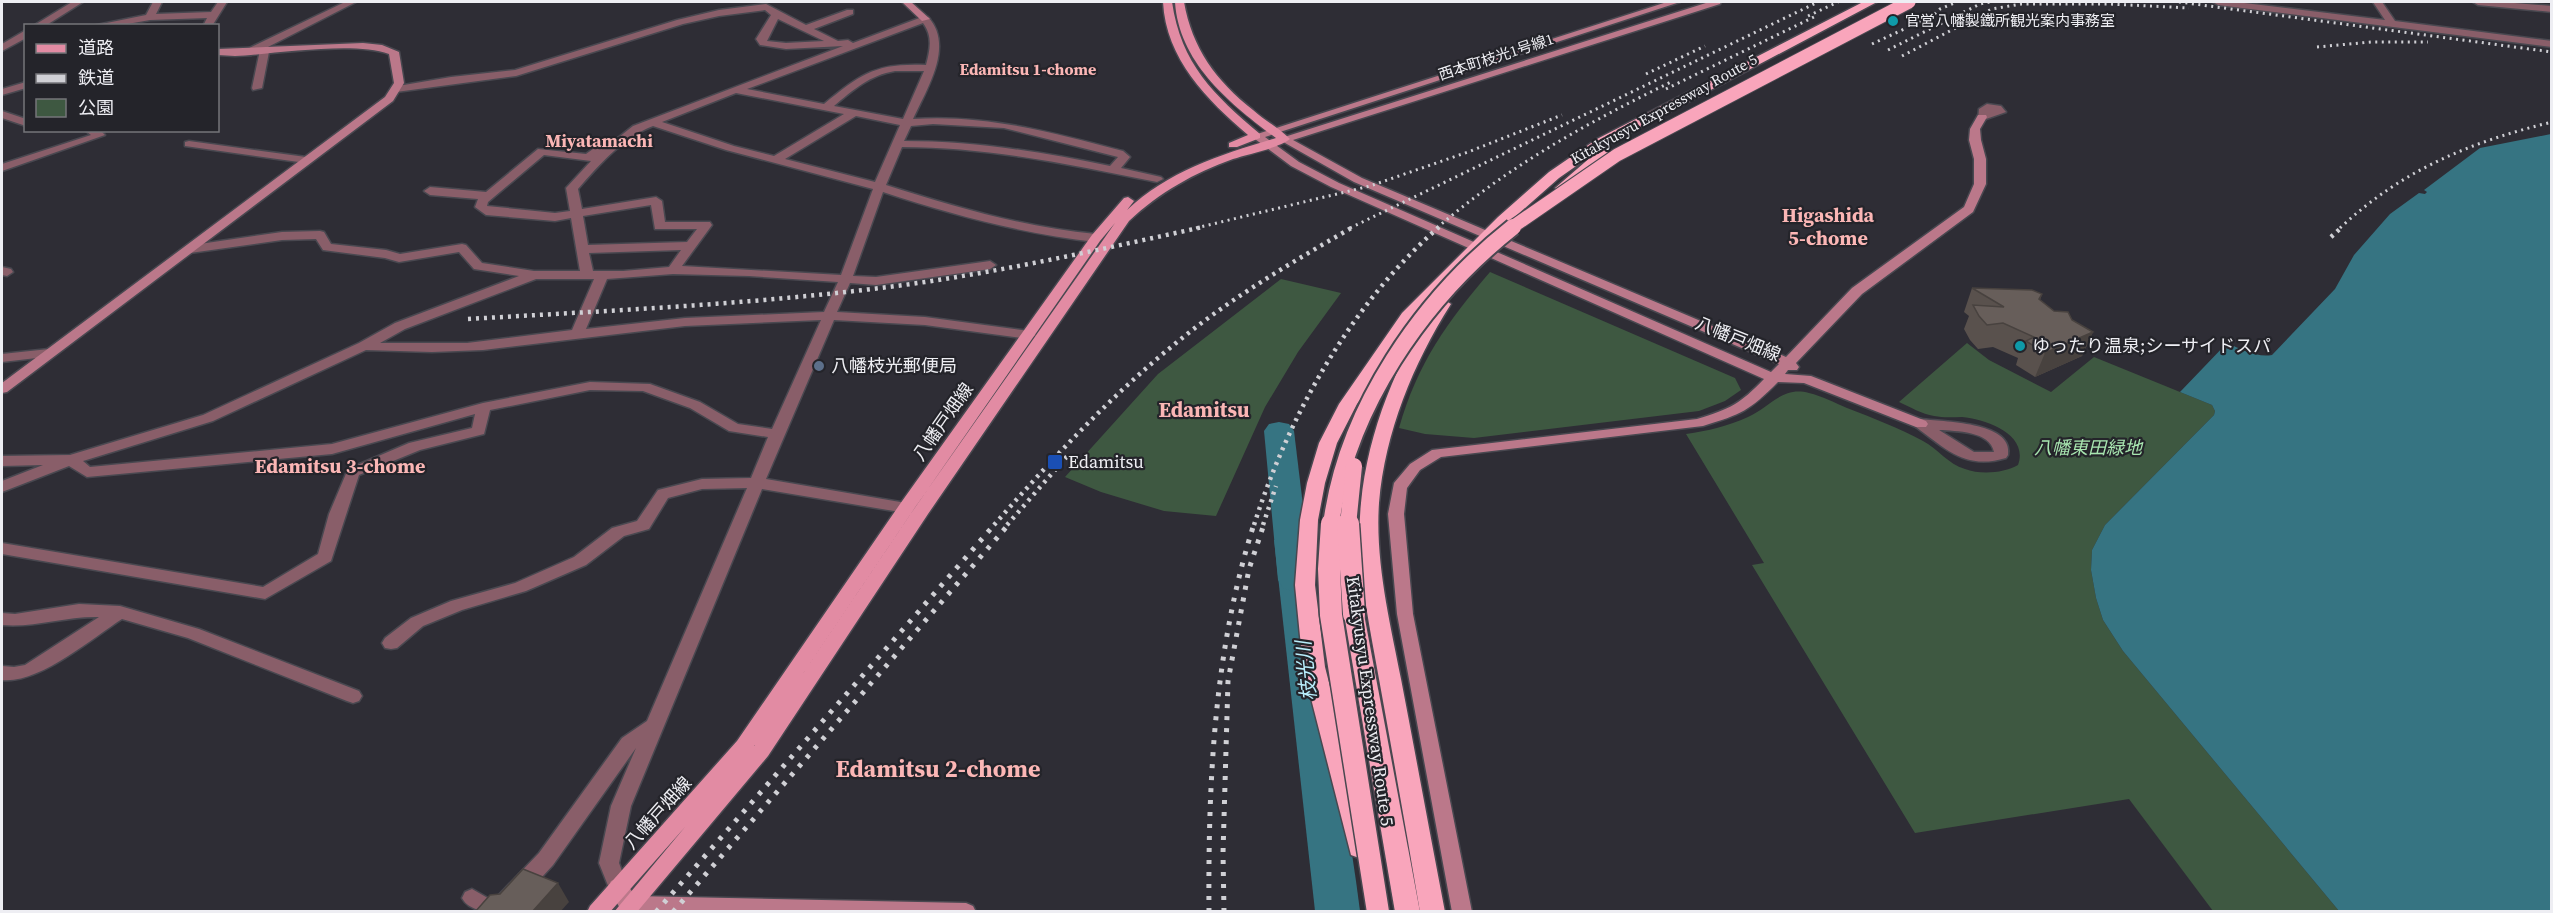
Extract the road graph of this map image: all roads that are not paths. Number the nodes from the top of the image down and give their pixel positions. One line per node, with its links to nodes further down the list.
1 (78, 2): 23 (street)
2 (157, 2): 20 (street)
3 (222, 2): 18 (street)
4 (351, 2): 34 (street)
5 (906, 2): 21 (street)
6 (1167, 2): 51 (main road, 八幡戸畑線)
7 (1179, 2): 51 (main road, 八幡戸畑線)
8 (1675, 2): 51 (street, 西本町枝光1号線1)
9 (1717, 2): 51 (street, 西本町枝光1号線1)
10 (1871, 2): 54 (highway)
11 (1887, 2): 54 (highway)
12 (1909, 2): 84 (highway, Kitakyusyu Expressway Route 5, bridge)
13 (2218, 2): 22 (street)
14 (2378, 2): 22 (street)
15 (2478, 2): 16 (street)
16 (2552, 9)
17 (850, 12): 26 (street)
18 (214, 15): 20 (street); 25 (street)
19 (776, 15): 26 (street); 30 (street); 39 (street)
20 (150, 17): 24 (street)
21 (925, 19): 29 (street); 36 (street)
22 (2391, 22): 31 (street)
23 (40, 24)
24 (108, 24)
25 (208, 24)
26 (805, 28): 30 (street)
27 (24, 34): 32 (street)
28 (24, 40): 32 (street)
29 (864, 42): 30 (street); 40 (street)
30 (837, 44)
31 (2552, 44)
32 (4, 45)
33 (219, 52): 34 (street)
34 (247, 52): 35 (street)
35 (264, 52): 38 (street); 39 (street)
36 (930, 68): 42 (street); 48 (street)
37 (24, 85): 41 (street)
38 (256, 88)
39 (396, 89): 55 (street)
40 (736, 90): 42 (street); 47 (street)
41 (2, 92)
42 (825, 108): 44 (street)
43 (2, 114): 46 (street)
44 (852, 114): 48 (street); 56 (street)
45 (1982, 117): 83 (street)
46 (24, 122)
47 (653, 122): 50 (street); 56 (street)
48 (908, 123): 53 (street); 58 (street)
49 (94, 132): 57 (street)
50 (627, 136): 62 (street); 63 (street)
51 (1270, 138): 59 (main road, 八幡戸畑線); 64 (street, 八幡戸畑線); 70 (street, 八幡戸畑線); 105 (main road, 八幡戸畑線)
52 (189, 144): 55 (street)
53 (899, 144): 58 (street); 60 (street)
54 (1608, 144): 64 (highway); 66 (highway)
55 (306, 160): 68 (street)
56 (776, 160): 60 (street)
57 (2, 168)
58 (1113, 170): 59 (street)
59 (1157, 179): 65 (main road, 八幡戸畑線)
60 (879, 187): 65 (street); 76 (street)
61 (430, 191): 62 (street)
62 (489, 196): 63 (street)
63 (575, 212): 67 (street); 69 (street)
64 (1487, 236): 66 (street, 八幡戸畑線); 70 (highway)
65 (1096, 238): 79 (main road, 八幡戸畑線)
66 (1503, 243): 70 (highway); 83 (street, 八幡戸畑線)
67 (690, 246): 69 (street); 72 (street)
68 (190, 249): 73 (street); 81 (street)
69 (584, 249): 74 (street)
70 (1483, 251): 85 (street, 八幡戸畑線); 109 (highway, bridge); 111 (highway)
71 (990, 265): 76 (street)
72 (673, 270): 75 (street); 76 (street)
73 (534, 275): 74 (street); 80 (street)
74 (587, 275): 75 (street)
75 (602, 275): 78 (street)
76 (845, 280): 77 (street)
77 (827, 316): 78 (street); 79 (street); 90 (street)
78 (578, 332): 80 (street)
79 (1029, 335): 95 (main road, 八幡戸畑線)
80 (364, 346): 91 (street)
81 (49, 354): 82 (street); 87 (street)
82 (2, 358)
83 (1787, 362): 85 (street); 86 (street, 八幡戸畑線)
84 (1392, 364): 109 (highway, Kitakyusyu Expressway Route 5, bridge); 110 (highway, Kitakyusyu Expressway Route 5, bridge)
85 (1772, 377): 86 (street, 八幡戸畑線); 112 (street)
86 (1806, 379): 89 (street)
87 (2, 389)
88 (483, 407): 90 (street); 91 (street); 96 (street)
89 (1921, 424): 89 (street)
90 (777, 434): 93 (street)
91 (71, 460): 92 (street); 94 (street)
92 (2, 461)
93 (757, 483): 95 (street); 99 (street); 102 (street)
94 (2, 487)
95 (906, 508): 103 (main road, 八幡戸畑線)
96 (2, 548)
97 (120, 612): 98 (street); 100 (street); 101 (street)
98 (2, 619)
99 (392, 643)
100 (2, 673)
101 (353, 696)
102 (656, 725): 103 (street); 106 (street)
103 (618, 887): 105 (street); 107 (main road, 八幡戸畑線)
104 (472, 898): 106 (street)
105 (627, 908): 108 (street)
106 (495, 912)
107 (597, 912)
108 (966, 912)
109 (1377, 912)
110 (1408, 912)
111 (1433, 912)
112 (1462, 912)

